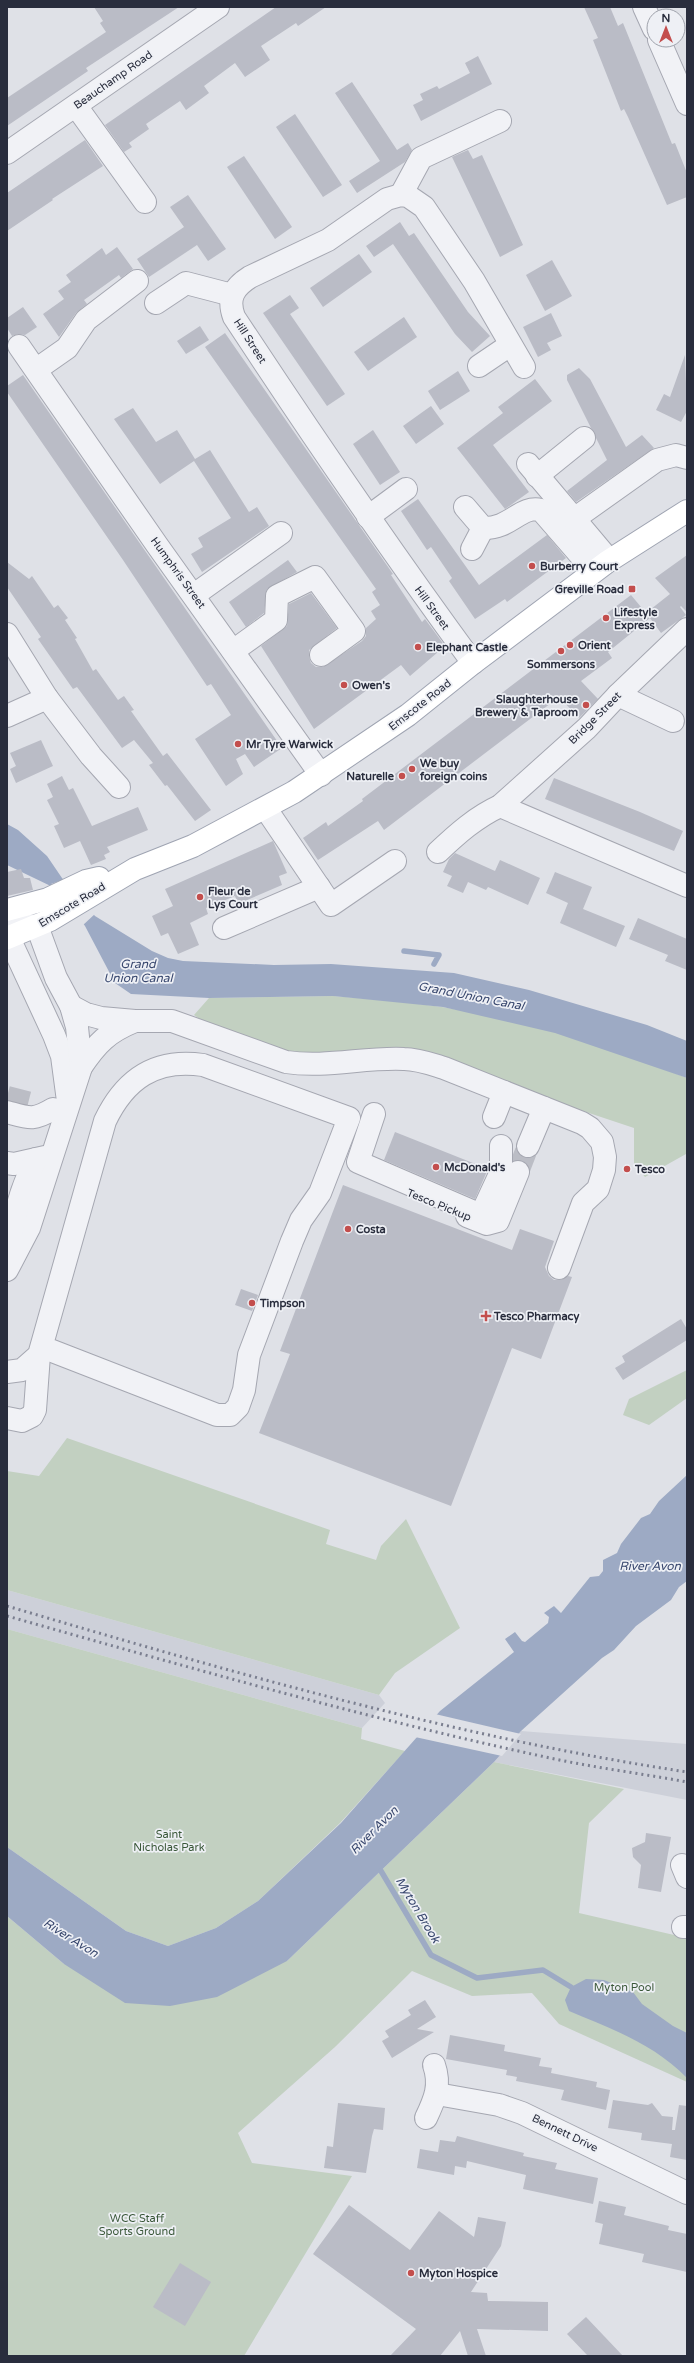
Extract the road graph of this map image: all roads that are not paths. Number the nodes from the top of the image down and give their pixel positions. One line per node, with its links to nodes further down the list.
1 (218, 7): 4 (street, Beauchamp Road)
2 (662, 48): 3 (street)
3 (687, 104)
4 (76, 106): 6 (street, Beauchamp Road); 8 (street)
5 (500, 120): 7 (street)
6 (7, 153)
7 (401, 195): 10 (street); 12 (street)
8 (145, 202)
9 (137, 281): 16 (street)
10 (232, 295): 11 (street); 22 (street, Hill Street)
11 (156, 303)
12 (510, 345): 14 (street); 15 (street)
13 (16, 351): 16 (street, Humphris Street)
14 (479, 366)
15 (524, 367)
16 (37, 369): 28 (street, Humphris Street)
17 (584, 438): 23 (street)
18 (687, 458): 23 (street)
19 (406, 488): 22 (street)
20 (465, 507): 24 (street)
21 (687, 511): 27 (main road, Emscote Road)
22 (368, 517): 33 (street, Hill Street)
23 (574, 519): 27 (street)
24 (483, 528): 26 (street); 27 (street)
25 (281, 533): 28 (street)
26 (472, 549)
27 (602, 566): 33 (main road, Emscote Road)
28 (194, 595): 31 (street, Humphris Street)
29 (687, 629): 34 (street, Bridge Street)
30 (7, 634): 35 (street)
31 (233, 651): 32 (street); 38 (street, Humphris Street)
32 (321, 655)
33 (473, 663): 38 (main road, Emscote Road)
34 (618, 695): 37 (street); 40 (street, Bridge Street)
35 (48, 698): 36 (street); 39 (street)
36 (7, 716)
37 (673, 720)
38 (321, 775): 41 (main road, Emscote Road)
39 (119, 787)
40 (500, 806): 42 (street, Bridge Street); 44 (street)
41 (266, 809): 45 (street); 46 (main road, Emscote Road)
42 (438, 852)
43 (395, 861): 45 (street)
44 (687, 886)
45 (320, 888): 48 (street)
46 (57, 901): 47 (main road, Emscote Road); 47 (main road, Emscote Road)
47 (14, 927): 49 (street); 53 (street)
48 (224, 928)
49 (71, 1006): 50 (street); 51 (street)
50 (125, 1025): 51 (street); 52 (street)
51 (81, 1067): 53 (street)
52 (504, 1092): 54 (street); 57 (street)
53 (57, 1107): 55 (street); 60 (street)
54 (544, 1108): 59 (street); 65 (street)
55 (7, 1112)
56 (374, 1114): 63 (street)
57 (494, 1117)
58 (501, 1146): 63 (street)
59 (528, 1146)
60 (44, 1157): 62 (street); 64 (street); 66 (street)
61 (333, 1160): 63 (street, Tesco Pickup); 67 (street); 67 (street)
62 (8, 1164)
63 (510, 1172)
64 (7, 1261)
65 (559, 1268)
66 (7, 1270)
67 (40, 1351): 68 (street); 69 (street)
68 (7, 1372)
69 (7, 1418)
70 (434, 2065): 71 (street)
71 (437, 2094): 72 (street); 73 (street, Bennett Drive)
72 (426, 2118)
73 (687, 2193)

